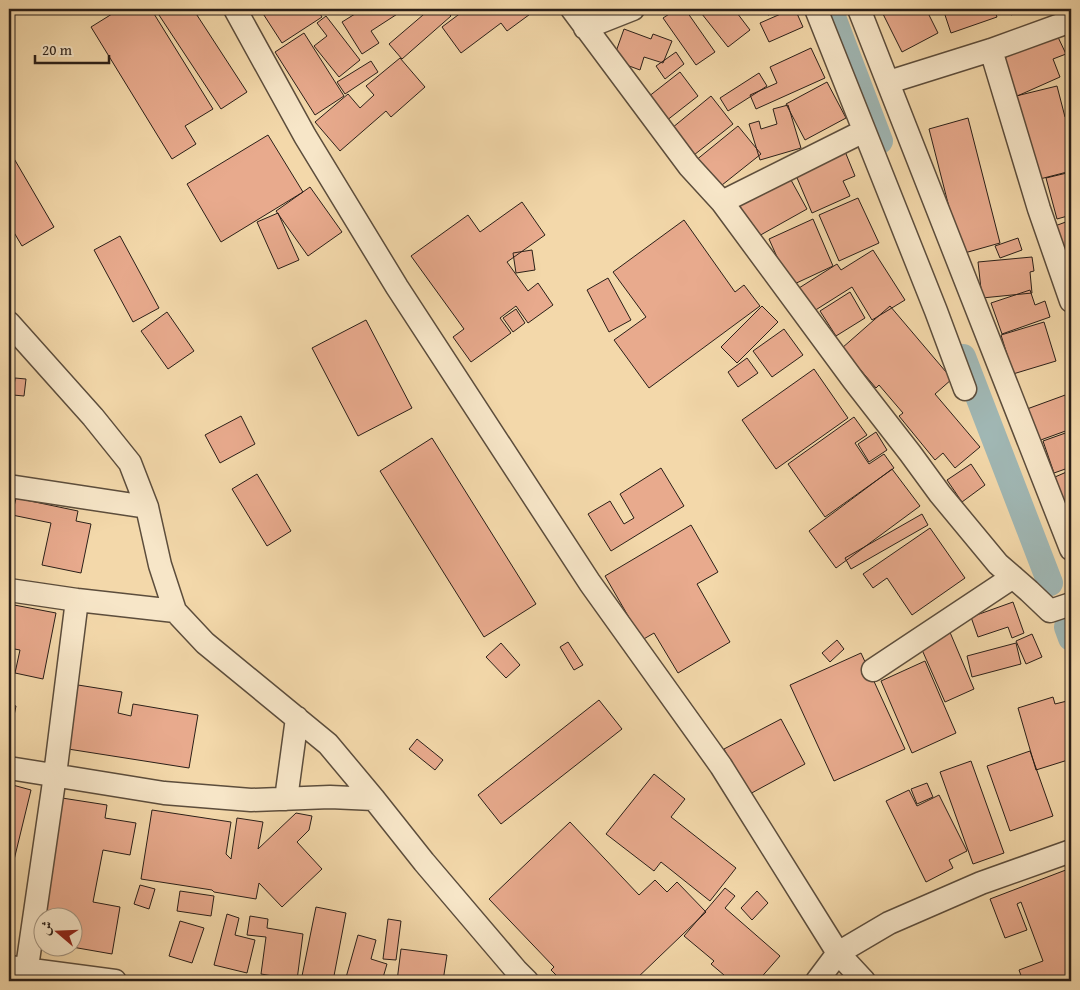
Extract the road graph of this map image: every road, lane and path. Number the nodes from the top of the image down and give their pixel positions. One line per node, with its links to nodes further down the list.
1 (235, 9): 30 (street)
2 (572, 9): 7 (street)
3 (633, 9): 7 (street)
4 (816, 9): 10 (street)
5 (859, 9): 9 (street)
6 (1071, 21): 8 (street)
7 (585, 28): 11 (street)
8 (992, 50): 9 (street); 12 (street)
9 (889, 82): 17 (street)
10 (864, 131): 11 (street); 14 (street)
11 (722, 202): 18 (street)
12 (1071, 301)
13 (9, 323): 16 (street)
14 (965, 389)
15 (9, 486): 16 (street)
16 (147, 507): 22 (street)
17 (1071, 549)
18 (1013, 577): 21 (street); 23 (street)
19 (9, 590): 20 (street)
20 (77, 600): 22 (street); 26 (street)
21 (1071, 604)
22 (175, 612): 24 (street)
23 (873, 670)
24 (297, 718): 27 (street); 28 (street)
25 (9, 768): 26 (street)
26 (55, 775): 27 (street); 31 (street)
27 (286, 799): 28 (street)
28 (374, 799): 33 (street)
29 (1071, 851): 30 (street)
30 (838, 953): 34 (street); 35 (street)
31 (20, 972): 32 (street)
32 (115, 981)
33 (527, 981)
34 (817, 981)
35 (864, 981)

